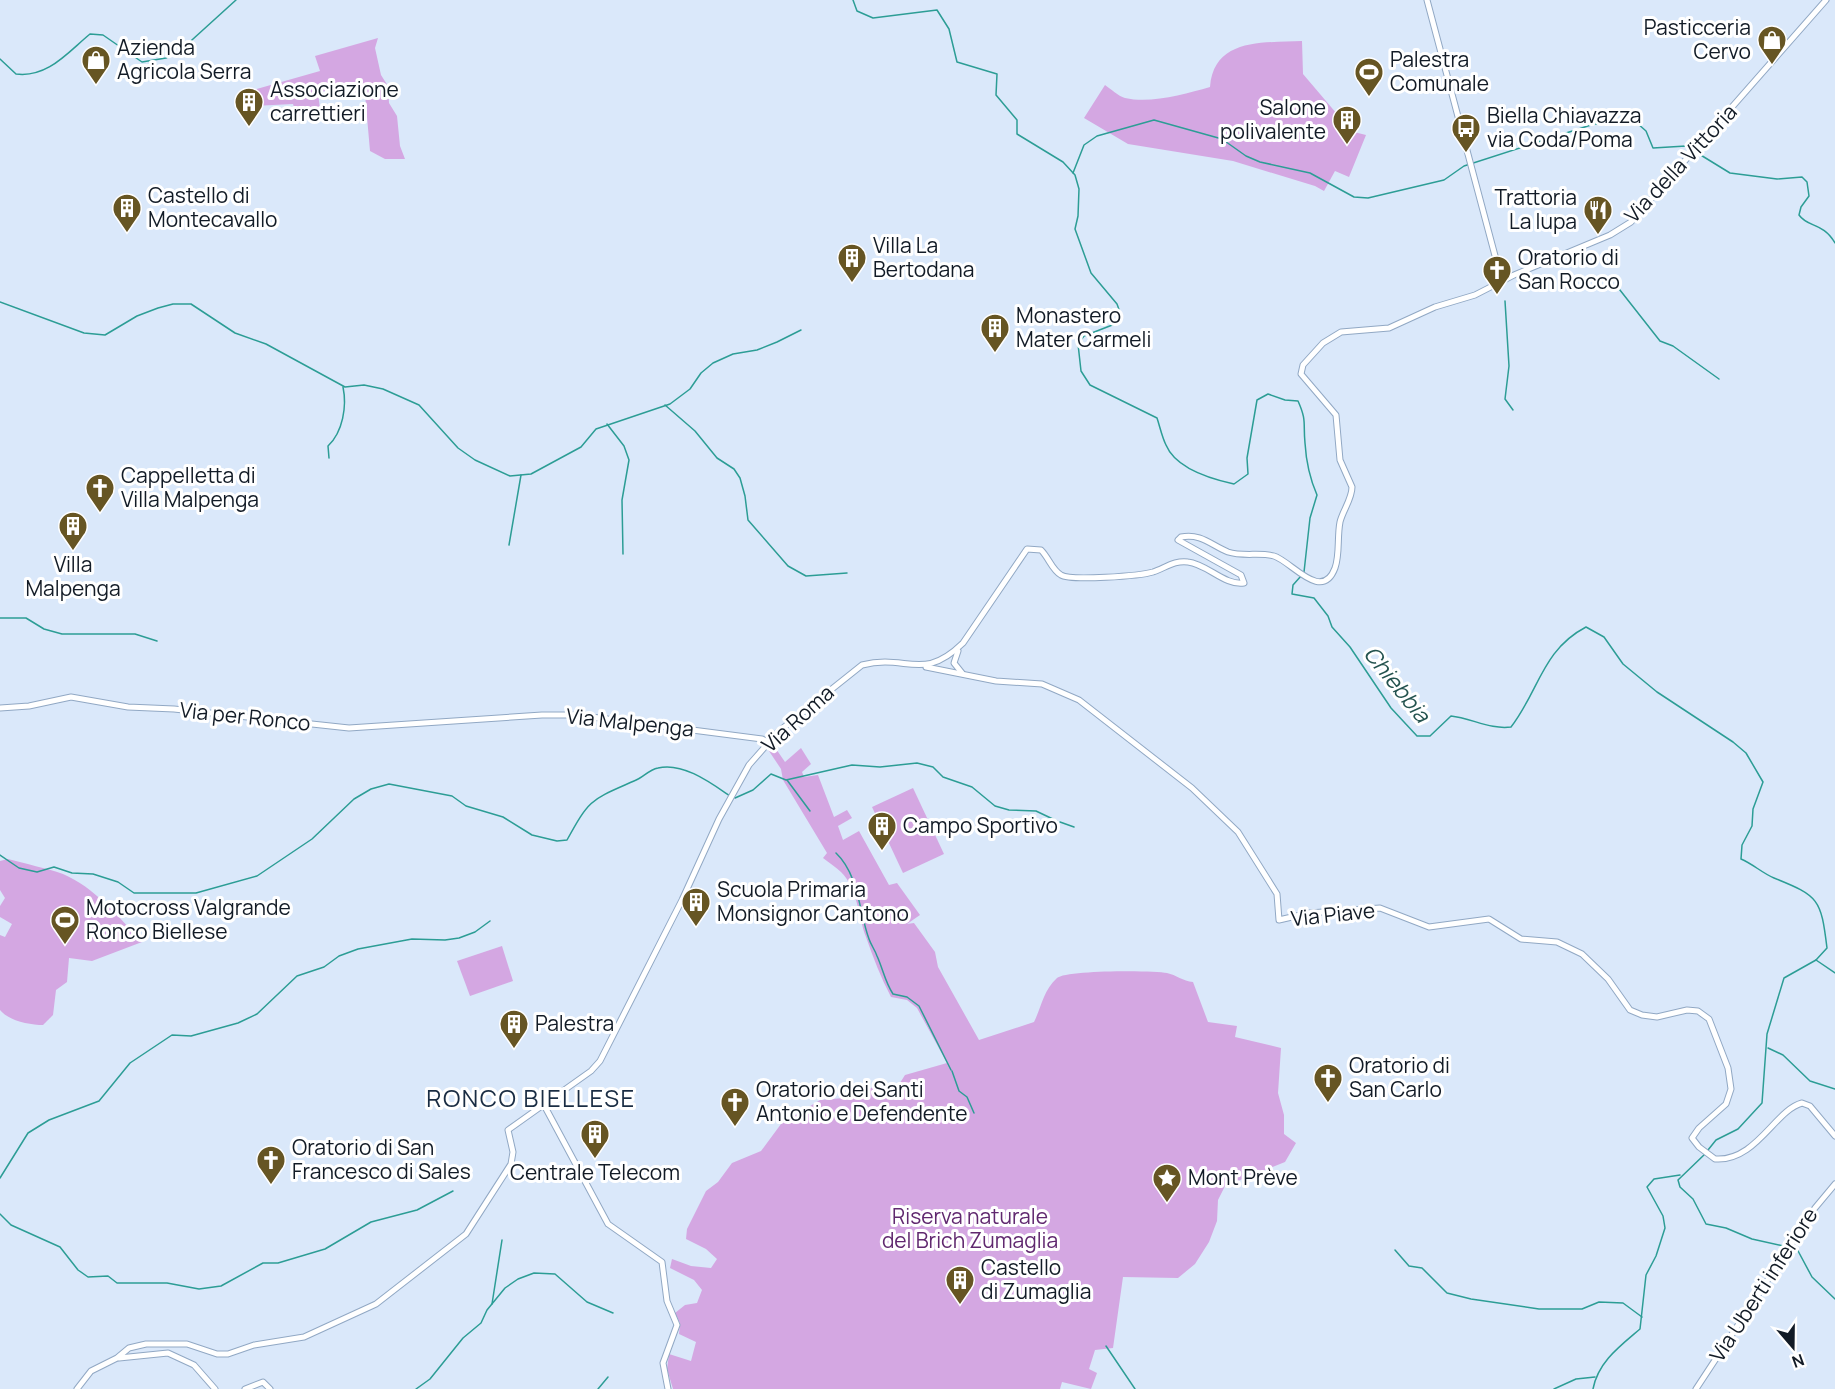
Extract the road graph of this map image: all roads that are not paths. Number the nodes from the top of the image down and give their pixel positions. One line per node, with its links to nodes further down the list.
1 (1427, 0): 3 (street)
2 (1826, 0): 3 (street, Via della Vittoria)
3 (1502, 282): 4 (street, Via della Vittoria)
4 (1153, 572): 5 (street, Via Roma)
5 (963, 643): 6 (street, Via Roma); 7 (street)
6 (946, 658): 7 (street); 8 (street, Via Roma); 9 (street)
7 (954, 663): 10 (street)
8 (925, 667): 9 (street, Via Piave); 13 (street, Via Roma)
9 (950, 672): 10 (street, Via Piave)
10 (964, 674): 15 (street, Via Piave)
11 (0, 708): 12 (street, Via per Ronco)
12 (491, 719): 13 (street, Via Malpenga)
13 (768, 742): 14 (street, Via Roma)
14 (544, 1105): 17 (street, Via Roma); 22 (street)
15 (1835, 1136)
16 (1835, 1184): 23 (street, Via Uberti inferiore)
17 (117, 1358): 18 (street); 19 (street)
18 (78, 1389)
19 (215, 1389)
20 (245, 1389): 21 (street)
21 (270, 1389)
22 (668, 1389)
23 (1696, 1389)

